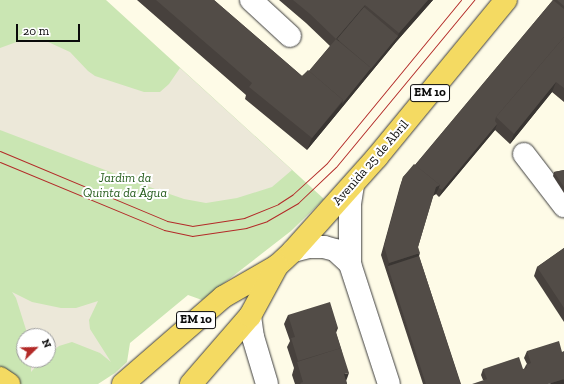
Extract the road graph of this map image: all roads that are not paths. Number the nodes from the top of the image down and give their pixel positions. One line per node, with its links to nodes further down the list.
1 (251, 0): 3 (street)
2 (506, 0): 5 (main road, Avenida 25 de Abril / EM 10)
3 (290, 36)
4 (524, 154): 6 (street)
5 (353, 184): 7 (main road, Avenida 25 de Abril / EM 10); 8 (street)
6 (564, 206)
7 (293, 251): 8 (street); 9 (main road, Avenida 25 de Abril)
8 (350, 264): 16 (street)
9 (277, 266): 10 (main road, Avenida 25 de Abril); 13 (main road, Avenida 25 de Abril / EM 10)
10 (250, 316): 14 (main road, Avenida 25 de Abril / EM 10); 15 (street)
11 (0, 378): 12 (main road)
12 (8, 384)
13 (123, 384)
14 (191, 384)
15 (267, 384)
16 (389, 384)

